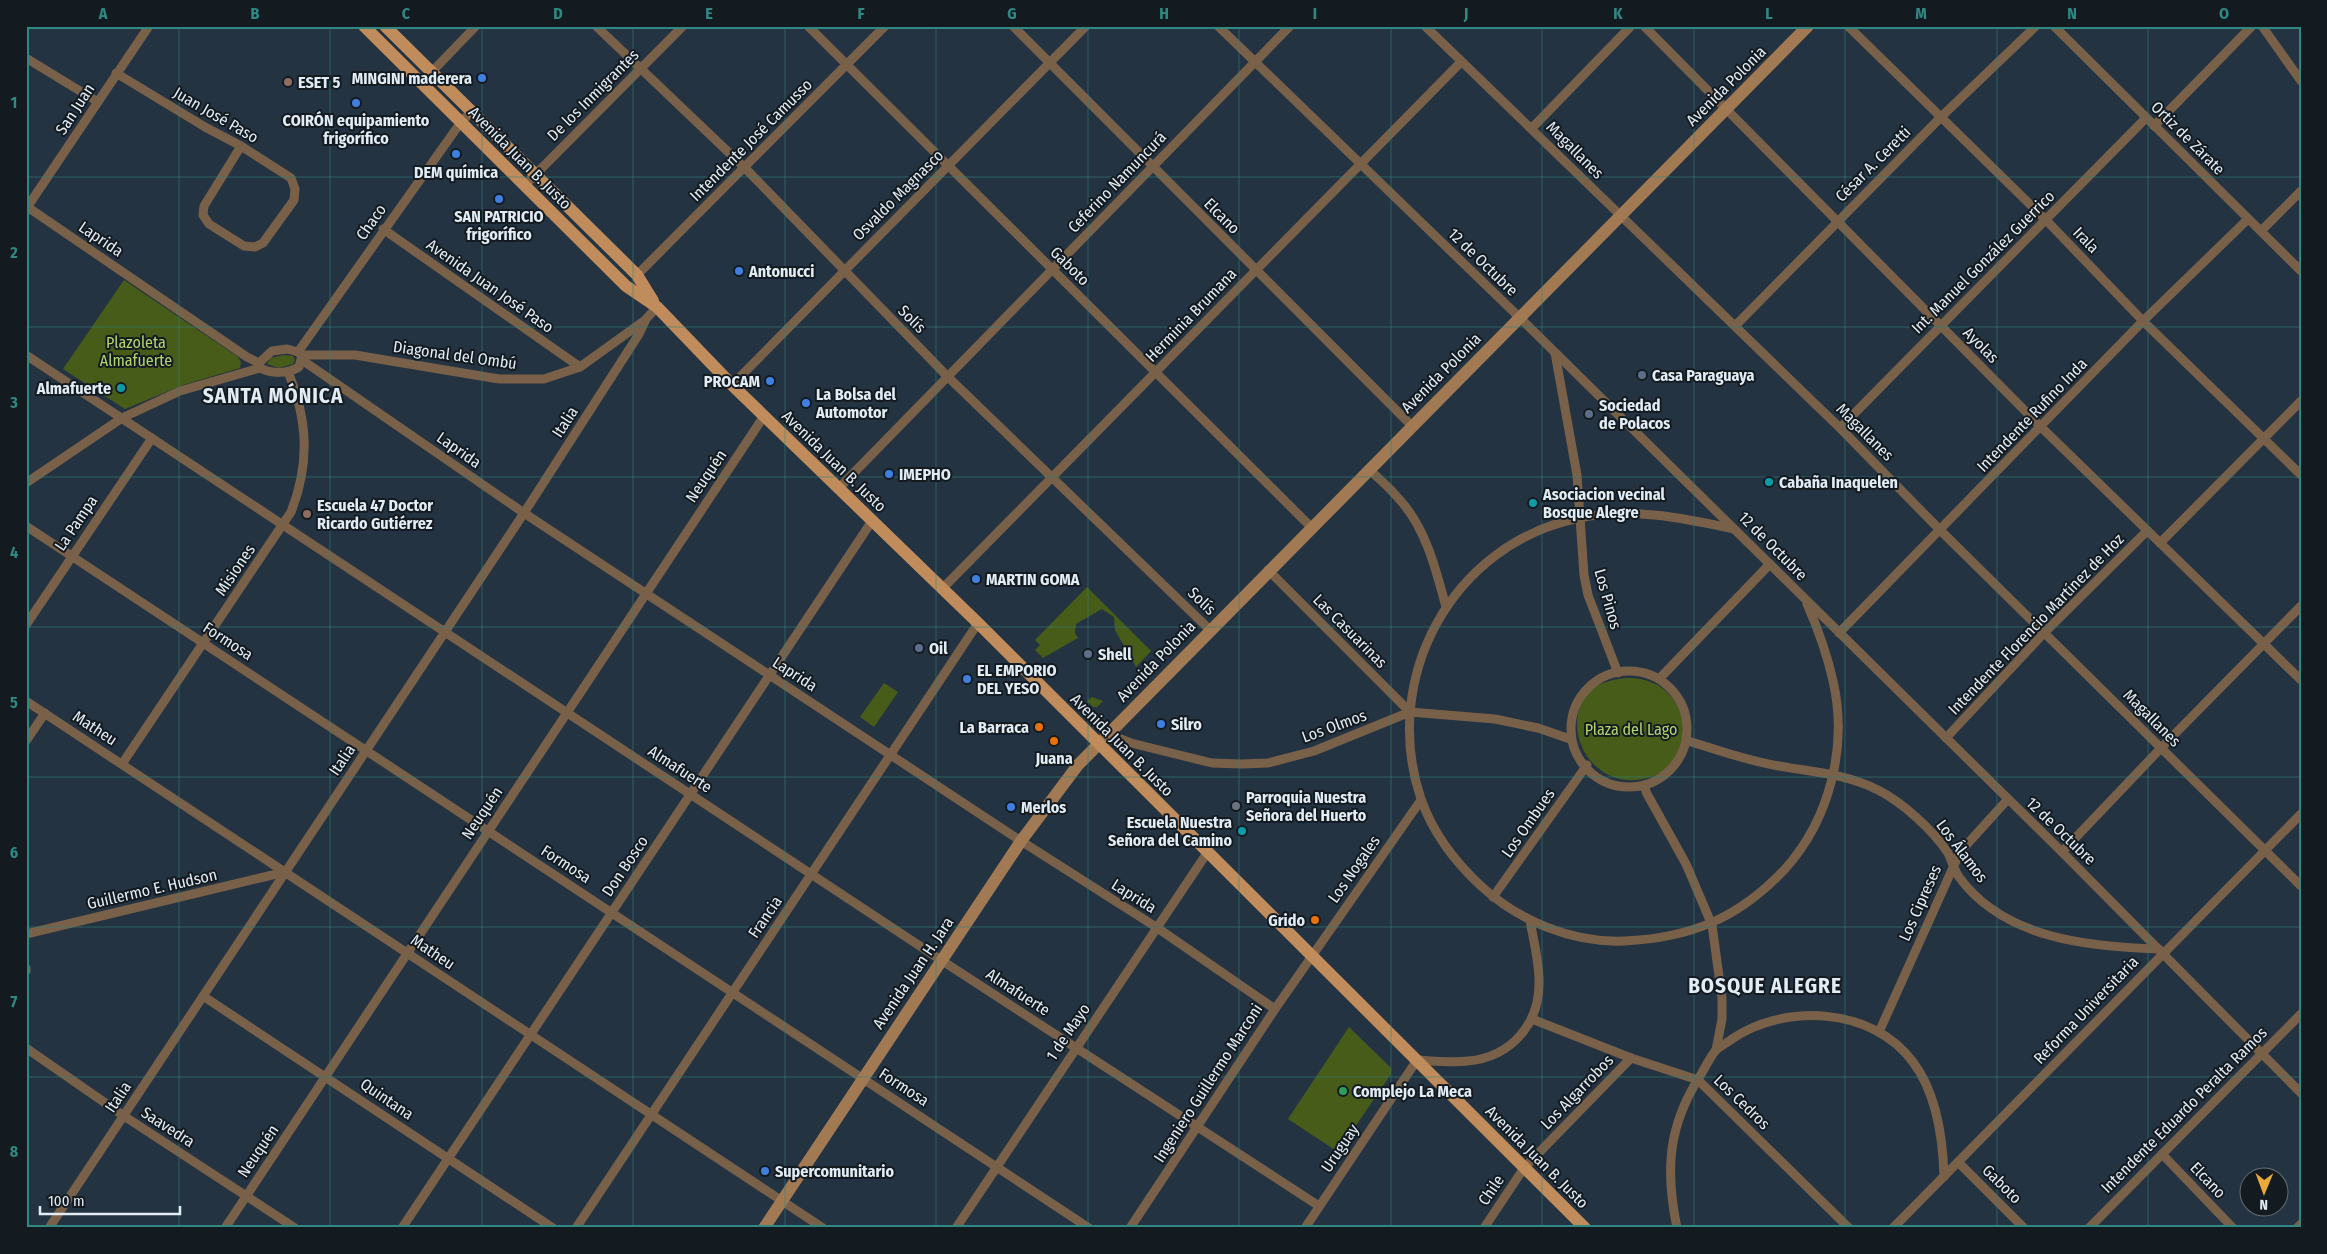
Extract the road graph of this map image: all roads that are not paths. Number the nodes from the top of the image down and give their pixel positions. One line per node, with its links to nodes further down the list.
1 (149, 26): 29 (street, San Juan)
2 (364, 26): 31 (main road, Avenida Juan B. Justo)
3 (384, 26): 28 (main road, Avenida Juan B. Justo)
4 (476, 26): 28 (street)
5 (596, 26): 27 (street, Solís)
6 (683, 26): 27 (street, De los Inmigrantes)
7 (808, 26): 26 (street, Gaboto)
8 (885, 26): 26 (street, Intendente José Camusso)
9 (1013, 26): 25 (street, Elcano)
10 (1086, 26): 25 (street, Osvaldo Magnasco)
11 (1218, 26): 24 (street, 12 de Octubre)
12 (1290, 26): 24 (street, Ceferino Namuncurá)
13 (1425, 26): 23 (street, Magallanes)
14 (1631, 26): 39 (street)
15 (1644, 26): 33 (street, Ayolas)
16 (1808, 26): 33 (main road, Avenida Polonia)
17 (1848, 26): 35 (street, Irala)
18 (2036, 26): 35 (street, César A. Ceretti)
19 (2054, 26): 36 (street, Ortiz de Zárate)
20 (2252, 26): 38 (street)
21 (2262, 26): 30 (street)
22 (26, 58): 32 (street)
23 (1461, 62): 39 (street, Magallanes); 41 (street, Herminia Brumana)
24 (1254, 63): 41 (street, 12 de Octubre); 43 (street, Ceferino Namuncurá)
25 (1049, 64): 42 (street, Osvaldo Magnasco); 43 (street, Elcano)
26 (847, 65): 42 (street, Gaboto); 44 (street, Intendente José Camusso)
27 (640, 69): 44 (street, Solís); 45 (street, De los Inmigrantes)
28 (431, 72): 31 (street); 34 (main road, Avenida Juan B. Justo)
29 (116, 73): 32 (street, San Juan); 40 (street, Juan José Paso)
30 (2301, 81)
31 (421, 83): 37 (main road, Avenida Juan B. Justo)
32 (98, 102): 48 (street, San Juan)
33 (1726, 109): 49 (main road, Avenida Polonia); 52 (street, Ayolas)
34 (472, 112): 37 (street, Chaco); 45 (main road, Avenida Juan B. Justo)
35 (1941, 117): 51 (street, Irala); 52 (street, César A. Ceretti)
36 (2146, 118): 38 (street, Ortiz de Zárate); 51 (street, Int. Manuel González Guerrico)
37 (461, 122): 46 (main road, Avenida Juan B. Justo); 53 (street, Chaco)
38 (2154, 126): 50 (street, Ortiz de Zárate)
39 (1532, 128): 49 (street, Magallanes)
40 (241, 146): 40 (street, Juan José Paso)
41 (1360, 165): 56 (street, Herminia Brumana); 61 (street, 12 de Octubre)
42 (948, 166): 55 (street, Gaboto); 58 (street, Osvaldo Magnasco)
43 (1152, 167): 55 (street, Ceferino Namuncurá); 56 (street, Elcano)
44 (745, 168): 58 (street, Solís); 59 (street, Intendente José Camusso)
45 (535, 175): 46 (street, De los Inmigrantes); 59 (main road, Avenida Juan B. Justo)
46 (525, 185): 60 (main road, Avenida Juan B. Justo)
47 (2301, 191): 54 (street)
48 (27, 207): 69 (street, Laprida)
49 (1620, 216): 61 (main road, Avenida Polonia); 64 (street, Magallanes)
50 (2248, 219): 54 (street, Ortiz de Zárate); 63 (street, Intendente Rufino Inda)
51 (2046, 220): 63 (street, Irala); 65 (street, Int. Manuel González Guerrico)
52 (1838, 222): 64 (street, César A. Ceretti); 65 (street, Ayolas)
53 (383, 229): 68 (street, Chaco); 70 (street, Avenida Juan José Paso)
54 (2261, 231): 57 (street, Ortiz de Zárate)
55 (1052, 270): 72 (street, Gaboto); 73 (street, Ceferino Namuncurá)
56 (1255, 270): 72 (street, Herminia Brumana); 78 (street, Elcano)
57 (2301, 271)
58 (844, 272): 73 (street, Solís); 74 (street, Osvaldo Magnasco)
59 (637, 275): 60 (main road, Avenida Juan B. Justo)
60 (657, 307): 62 (street, Italia); 74 (main road, Avenida Juan B. Justo)
61 (1519, 317): 66 (street, 12 de Octubre); 78 (main road, Avenida Polonia)
62 (646, 319): 70 (street, Diagonal del Ombú); 88 (street, Italia)
63 (2143, 321): 79 (street, Intendente Rufino Inda); 82 (street, Irala)
64 (1736, 325): 80 (street, Magallanes)
65 (1941, 325): 79 (street, Ayolas); 80 (street, Int. Manuel González Guerrico)
66 (1555, 353): 89 (street, Los Pinos); 94 (street, 12 de Octubre)
67 (26, 355): 77 (street, Almafuerte)
68 (301, 356): 69 (street, Diagonal del Ombú); 70 (street, Diagonal del Ombú); 71 (street); 88 (street, Laprida)
69 (260, 365): 71 (street, Diagonal del Ombú); 77 (street, Diagonal del Ombú)
70 (580, 367)
71 (288, 372): 91 (street, Misiones)
72 (1156, 372): 85 (street, Herminia Brumana); 93 (street, Gaboto)
73 (948, 377): 85 (street, Solís); 87 (street, Ceferino Namuncurá)
74 (732, 384): 76 (main road, Avenida Juan B. Justo)
75 (2301, 401): 82 (street)
76 (764, 416): 87 (main road, Avenida Juan B. Justo); 102 (street, Neuquén)
77 (122, 418): 81 (street, Almafuerte); 86 (street, Diagonal del Ombú)
78 (1412, 426): 83 (main road, Avenida Polonia)
79 (2041, 427): 95 (street, Intendente Rufino Inda); 96 (street, Ayolas)
80 (1840, 428): 95 (street, Magallanes)
81 (152, 438): 91 (street, Almafuerte); 98 (street, La Pampa)
82 (2264, 438): 84 (street, Irala); 97 (street)
83 (1369, 469): 93 (main road, Avenida Polonia); 105 (street)
84 (2301, 475)
85 (1052, 478): 101 (street, Herminia Brumana); 108 (street, Solís)
86 (26, 482)
87 (839, 488): 90 (main road, Avenida Juan B. Justo)
88 (524, 513): 102 (street, Laprida); 109 (street, Italia)
89 (1579, 518): 94 (street); 105 (street); 114 (street, Los Pinos)
90 (872, 521): 101 (main road, Avenida Juan B. Justo); 115 (street, Don Bosco)
91 (283, 525): 109 (street, Almafuerte); 112 (street, Misiones)
92 (26, 526): 98 (street, Formosa)
93 (1311, 527): 100 (main road, Avenida Polonia)
94 (1734, 529): 99 (street, 12 de Octubre)
95 (1941, 531): 110 (street, Intendente Rufino Inda); 111 (street, Magallanes)
96 (2147, 531): 97 (street, Ayolas); 111 (street, Intendente Florencio Martínez de Hoz)
97 (2160, 543): 113 (street, Ayolas)
98 (73, 556): 107 (street, La Pampa); 112 (street, Formosa)
99 (1770, 564): 103 (street, 12 de Octubre); 116 (street)
100 (1268, 570): 108 (main road, Avenida Polonia); 119 (street, Las Casuarinas)
101 (942, 589): 106 (main road, Avenida Juan B. Justo)
102 (646, 594): 115 (street, Laprida); 121 (street, Neuquén)
103 (1806, 600): 110 (street, 12 de Octubre); 133 (street)
104 (2301, 606): 113 (street)
105 (1446, 607): 119 (street)
106 (978, 623): 127 (main road, Avenida Juan B. Justo); 130 (street, Francia)
107 (26, 625)
108 (1209, 630): 122 (main road, Avenida Polonia)
109 (445, 632): 121 (street, Almafuerte); 129 (street, Italia)
110 (1839, 633): 123 (street, 12 de Octubre)
111 (2044, 633): 123 (street, Intendente Florencio Martínez de Hoz); 128 (street, Magallanes)
112 (204, 643): 129 (street, Formosa); 131 (street, Misiones)
113 (2264, 643): 117 (street, Ayolas); 128 (street)
114 (1618, 673): 116 (street); 124 (street)
115 (770, 675): 130 (street, Laprida); 135 (street, Don Bosco)
116 (1659, 679): 125 (street)
117 (2301, 680)
118 (26, 701): 120 (street, Matheu)
119 (1410, 712): 122 (street, Los Olmos); 124 (street, Los Olmos); 137 (street)
120 (45, 713): 126 (street); 131 (street, Matheu)
121 (567, 713): 135 (street, Almafuerte); 139 (street, Neuquén)
122 (1108, 734): 127 (main road, Avenida Polonia)
123 (1946, 738): 136 (street, 12 de Octubre)
124 (1570, 739): 132 (street)
125 (1688, 740): 133 (street, Los Álamos); 134 (street)
126 (26, 741)
127 (1098, 744): 140 (main road, Avenida Juan H. Jara); 143 (main road, Avenida Juan B. Justo)
128 (2161, 748): 141 (street, Magallanes); 142 (street)
129 (366, 750): 139 (street, Formosa); 145 (street, Italia)
130 (890, 755): 140 (street, Laprida); 146 (street, Francia)
131 (122, 764): 145 (street, Matheu)
132 (1587, 765): 134 (street); 148 (street, Los Ombues)
133 (1833, 774): 144 (street, Los Álamos); 151 (street)
134 (1645, 785): 151 (street)
135 (690, 794): 146 (street, Almafuerte); 149 (street, Don Bosco)
136 (2008, 799): 142 (street, 12 de Octubre); 144 (street, Los Cipreses)
137 (1421, 800): 148 (street); 156 (street, Los Nogales)
138 (2301, 814): 141 (street, Reforma Universitaria)
139 (488, 831): 149 (street, Formosa); 155 (street, Neuquén)
140 (1021, 841): 152 (street, Laprida); 157 (main road, Avenida Juan H. Jara)
141 (2265, 850): 147 (street, Magallanes); 154 (street, Reforma Universitaria)
142 (2062, 852): 154 (street, 12 de Octubre)
143 (1207, 853): 152 (street, 1 de Mayo); 156 (main road, Avenida Juan B. Justo)
144 (1953, 865): 154 (street, Los Álamos); 163 (street, Los Cipreses)
145 (285, 872): 153 (street, Guillermo E. Hudson); 155 (street, Matheu); 159 (street, Italia)
146 (811, 874): 157 (street, Almafuerte); 158 (street, Francia)
147 (2301, 886)
148 (1493, 897): 150 (street)
149 (612, 912): 158 (street, Formosa); 164 (street, Don Bosco)
150 (1530, 920): 151 (street); 162 (street)
151 (1712, 925): 167 (street)
152 (1156, 927): 160 (street, Laprida); 166 (street, 1 de Mayo)
153 (26, 934)
154 (2161, 951): 168 (street, 12 de Octubre); 180 (street, Reforma Universitaria)
155 (408, 953): 164 (street, Matheu); 171 (street, Neuquén)
156 (1312, 956): 160 (street, Ingeniero Guillermo Marconi); 170 (main road, Avenida Juan B. Justo)
157 (941, 960): 166 (street, Almafuerte); 172 (main road, Avenida Juan H. Jara)
158 (732, 992): 172 (street, Formosa); 175 (street, Francia)
159 (203, 996): 171 (street, Quintana); 176 (street, Italia)
160 (1275, 1009): 177 (street, Ingeniero Guillermo Marconi)
161 (2301, 1014): 168 (street, Intendente Eduardo Peralta Ramos)
162 (1532, 1019): 169 (street, Los Cedros); 170 (street)
163 (1879, 1032): 167 (street); 183 (street)
164 (530, 1035): 175 (street, Matheu); 179 (street, Don Bosco)
165 (26, 1048): 176 (street, Saavedra)
166 (1076, 1048): 177 (street, Almafuerte); 181 (street, 1 de Mayo)
167 (1716, 1050): 173 (street)
168 (2261, 1054): 174 (street, 12 de Octubre); 178 (street, Intendente Eduardo Peralta Ramos)
169 (1631, 1058): 173 (street, Los Cedros); 182 (street, Los Algarrobos)
170 (1418, 1060): 182 (main road, Avenida Juan B. Justo); 186 (street, Uruguay)
171 (325, 1076): 179 (street, Quintana); 184 (street, Neuquén)
172 (863, 1078): 181 (street, Formosa); 185 (main road, Avenida Juan H. Jara)
173 (1698, 1080): 202 (street); 203 (street, Los Cedros)
174 (2301, 1093)
175 (652, 1115): 185 (street, Matheu); 193 (street, Francia)
176 (124, 1116): 184 (street, Saavedra); 188 (street, Italia)
177 (1197, 1127): 186 (street, Almafuerte); 198 (street, Ingeniero Guillermo Marconi)
178 (2162, 1154): 206 (street, Intendente Eduardo Peralta Ramos); 207 (street, Elcano)
179 (448, 1158): 191 (street, Don Bosco); 192 (street, Quintana)
180 (1958, 1162): 183 (street, Reforma Universitaria); 205 (street, Gaboto)
181 (997, 1167): 196 (street, 1 de Mayo); 197 (street, Formosa)
182 (1524, 1168): 200 (street, Chile); 201 (main road, Avenida Juan B. Justo)
183 (1944, 1177): 204 (street, Reforma Universitaria)
184 (246, 1196): 189 (street, Neuquén); 190 (street, Saavedra)
185 (782, 1201): 194 (main road, Avenida Juan H. Jara); 195 (street, Matheu)
186 (1319, 1206): 199 (street, Uruguay)
187 (2301, 1224): 208 (street)
188 (49, 1228)
189 (225, 1228)
190 (295, 1228)
191 (402, 1228)
192 (553, 1228)
193 (576, 1228)
194 (764, 1228)
195 (823, 1228)
196 (956, 1228)
197 (1089, 1228)
198 (1130, 1228)
199 (1305, 1228)
200 (1484, 1228)
201 (1586, 1228)
202 (1676, 1228)
203 (1849, 1228)
204 (1893, 1228)
205 (2024, 1228)
206 (2089, 1228)
207 (2233, 1228)
208 (2297, 1228)

